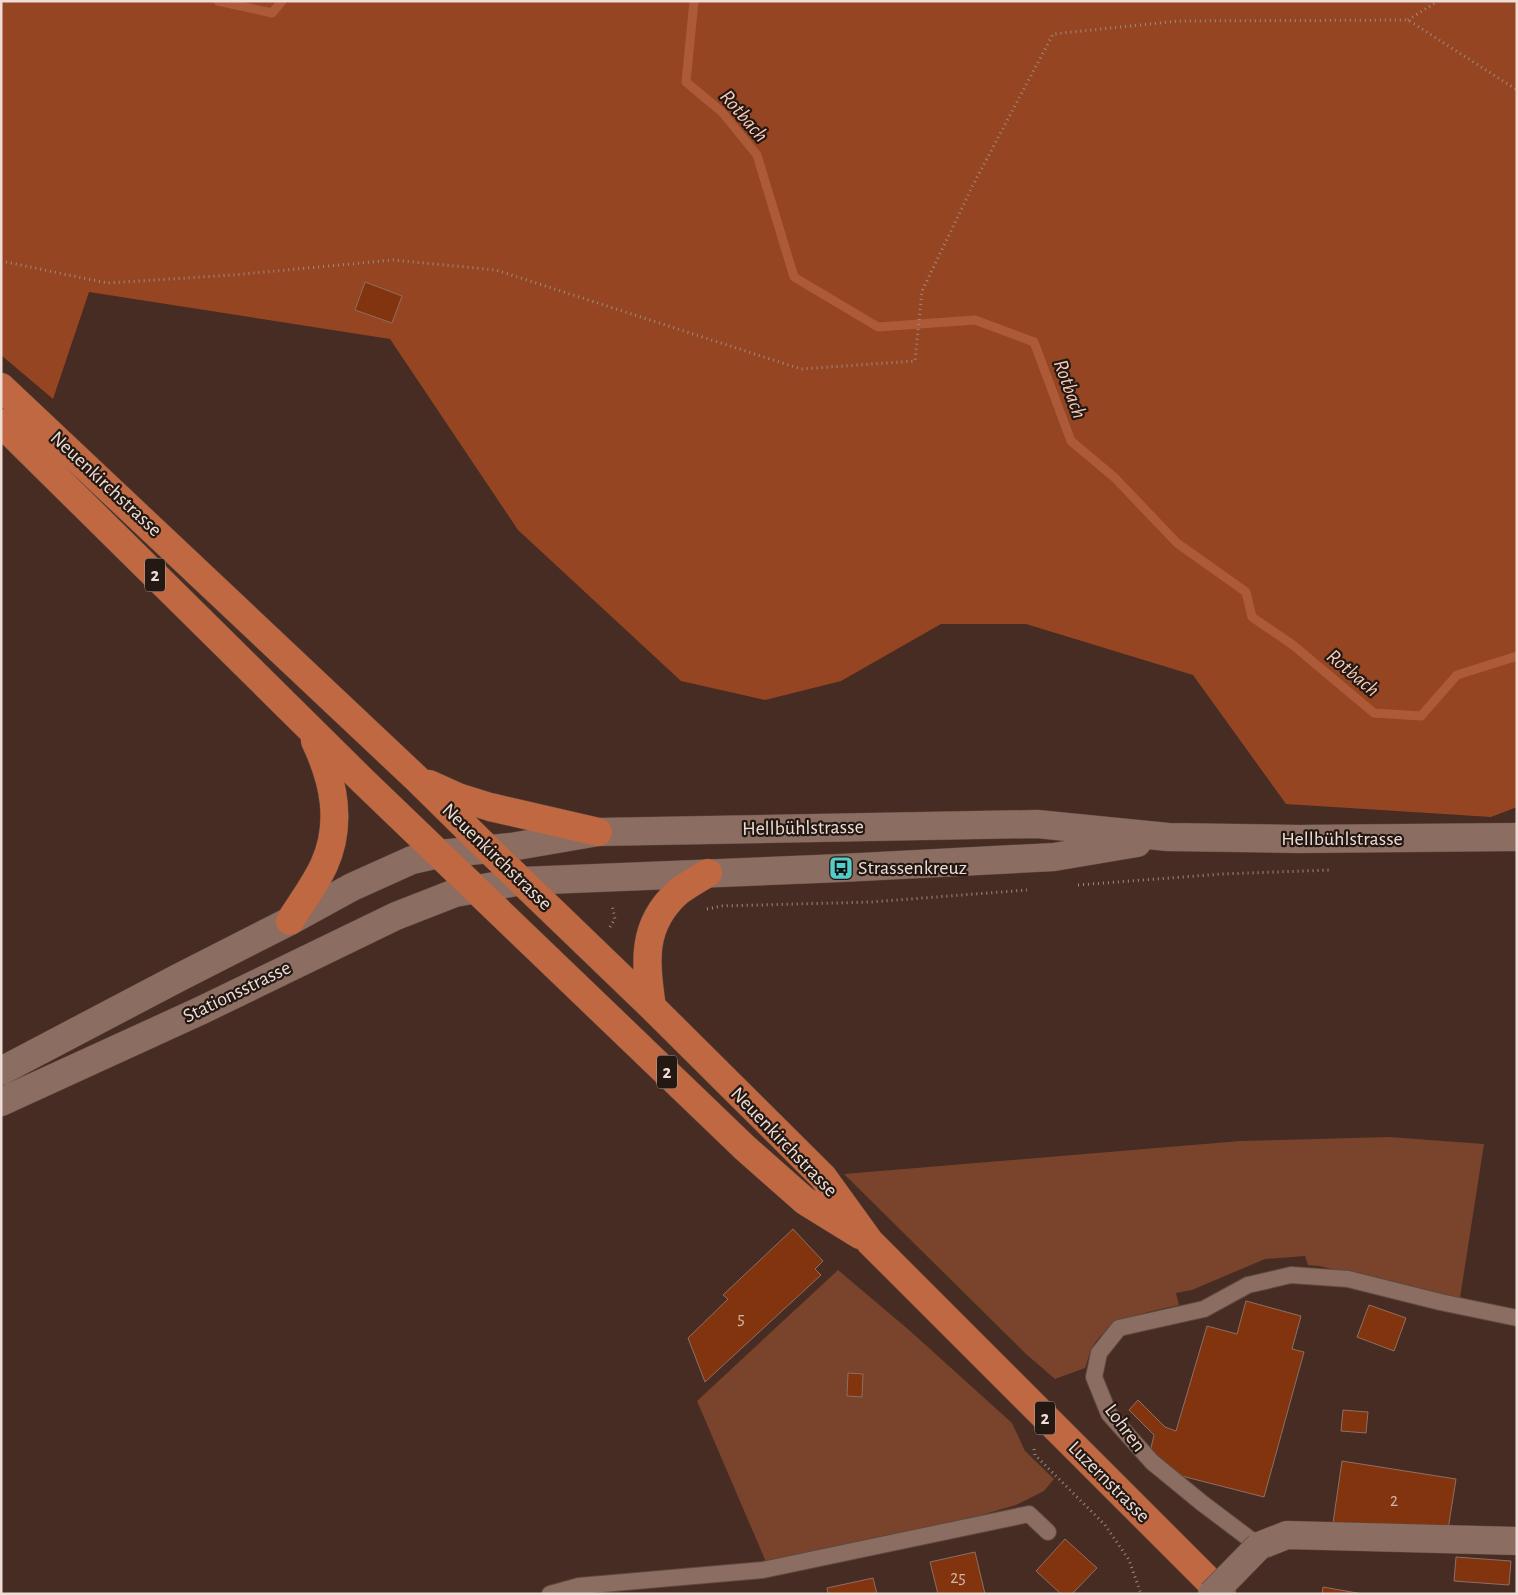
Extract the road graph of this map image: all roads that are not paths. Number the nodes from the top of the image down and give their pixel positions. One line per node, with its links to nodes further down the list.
1 (1, 386): 4 (main road, Neuenkirchstrasse / 2)
2 (1, 423): 3 (main road, Neuenkirchstrasse / 2)
3 (309, 728): 9 (main road, Neuenkirchstrasse / 2); 13 (main road)
4 (417, 779): 5 (main road); 8 (main road, Neuenkirchstrasse / 2)
5 (598, 832): 6 (main road, Hellbühlstrasse); 8 (main road, Hellbühlstrasse)
6 (1168, 837): 7 (main road, Hellbühlstrasse); 10 (main road, Hellbühlstrasse)
7 (1517, 837)
8 (488, 850): 9 (main road, Hellbühlstrasse); 11 (main road, Neuenkirchstrasse / 2)
9 (439, 854): 12 (main road, Neuenkirchstrasse / 2); 13 (main road, Stationsstrasse)
10 (708, 873): 11 (main road, Hellbühlstrasse); 14 (main road)
11 (522, 881): 12 (main road, Hellbühlstrasse); 14 (main road, Neuenkirchstrasse / 2)
12 (475, 888): 16 (main road, Stationsstrasse); 17 (main road, Neuenkirchstrasse / 2)
13 (290, 921): 15 (main road, Stationsstrasse)
14 (652, 1007): 17 (main road, Neuenkirchstrasse / 2)
15 (1, 1071)
16 (1, 1102)
17 (870, 1242): 24 (main road, Luzernstrasse / 2)
18 (1517, 1318): 21 (lane, Lohren)
19 (1048, 1532): 22 (lane)
20 (1517, 1541): 21 (main road)
21 (1259, 1546): 23 (main road, bridge)
22 (550, 1594)
23 (1212, 1594)
24 (1222, 1594)

